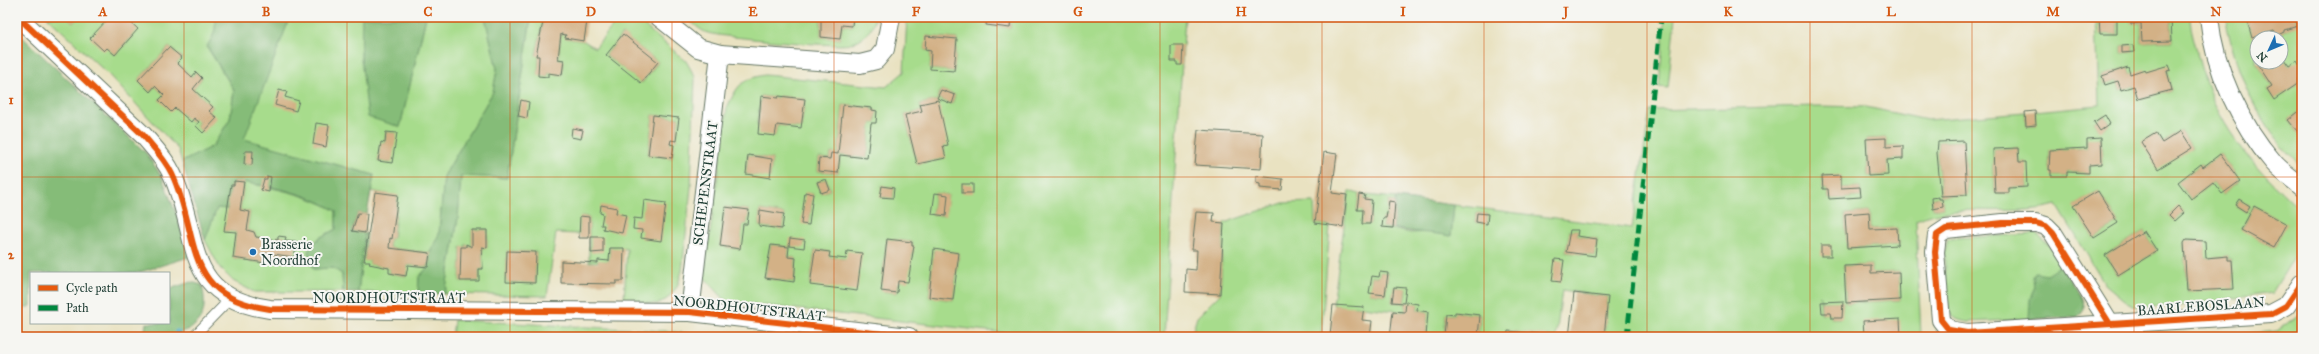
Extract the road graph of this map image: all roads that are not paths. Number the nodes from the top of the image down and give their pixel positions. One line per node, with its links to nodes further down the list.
1 (18, 17): 8 (street, NOORDHOUTSTRAAT)
2 (659, 17): 5 (street)
3 (891, 17): 5 (street)
4 (2209, 17): 6 (street)
5 (720, 54): 9 (street, SCHEPENSTRAAT)
6 (2302, 187)
7 (2302, 282): 10 (street, BAARLEBOSLAAN)
8 (231, 298): 9 (street, NOORDHOUTSTRAAT); 11 (lane)
9 (690, 312): 12 (street, NOORDHOUTSTRAAT)
10 (2110, 324): 10 (street, BAARLEBOSLAAN)
11 (193, 337)
12 (909, 337)

